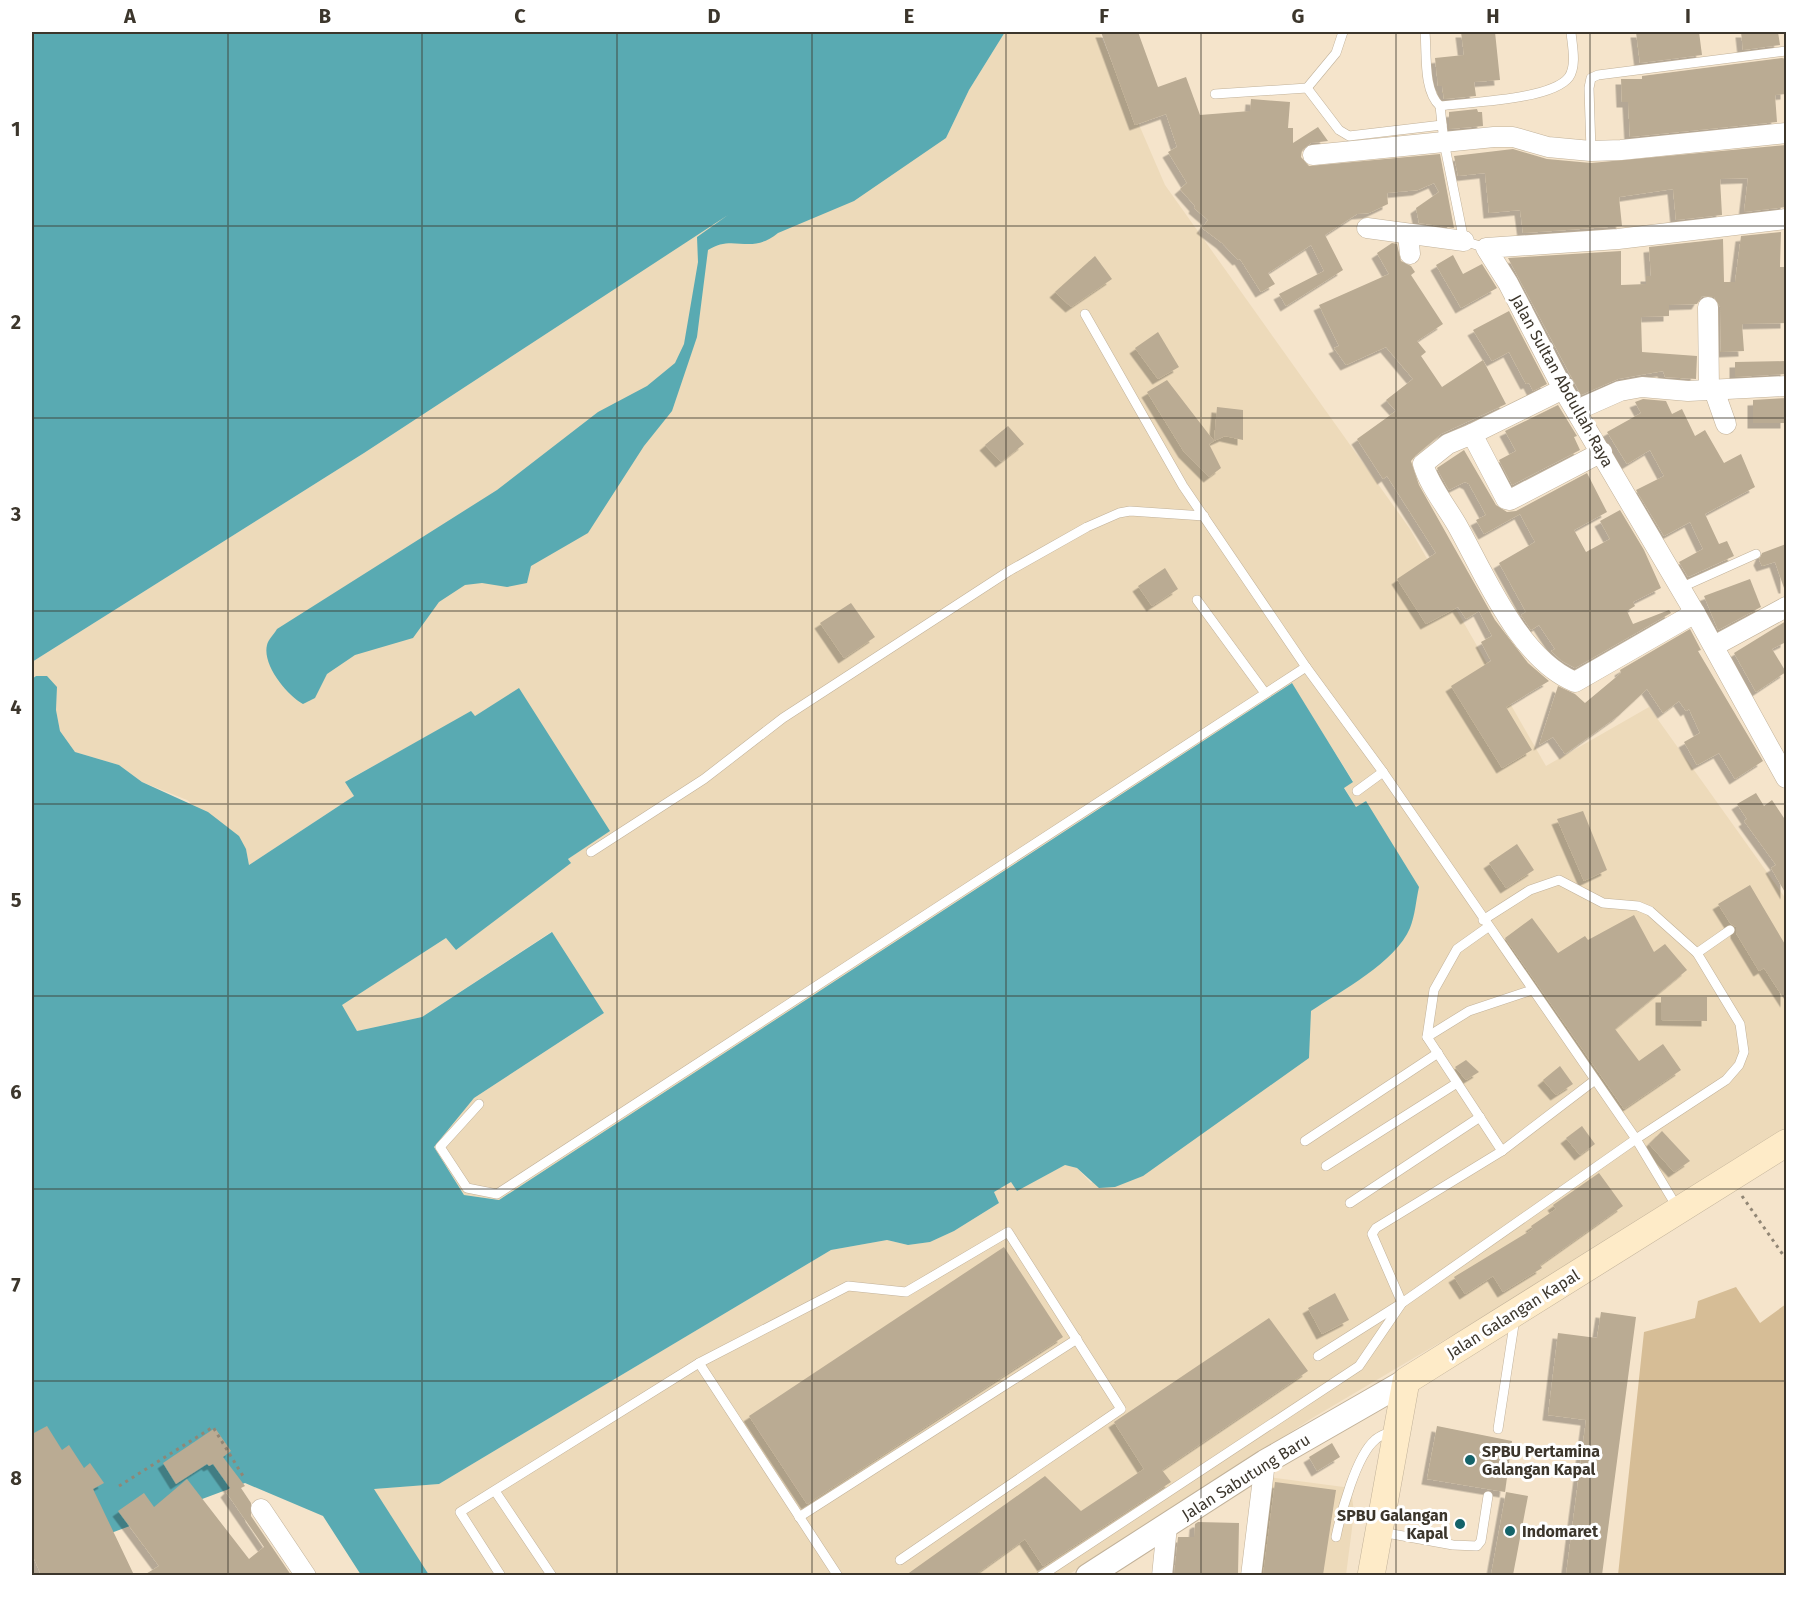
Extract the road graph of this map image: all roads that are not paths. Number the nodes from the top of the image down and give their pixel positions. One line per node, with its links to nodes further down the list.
1 (1343, 32): 5 (lane)
2 (1425, 32): 7 (lane)
3 (1572, 32): 7 (lane)
4 (1786, 51): 10 (lane)
5 (1307, 88): 6 (lane); 9 (lane)
6 (1215, 94)
7 (1440, 106): 9 (lane)
8 (1786, 133): 10 (street)
9 (1443, 134): 10 (street); 11 (street); 15 (lane)
10 (1591, 151)
11 (1313, 155)
12 (1786, 219): 16 (street)
13 (1367, 228): 14 (street)
14 (1408, 234): 15 (street); 17 (street)
15 (1464, 241): 16 (lane)
16 (1486, 248): 21 (street, Jalan Sultan Abdullah Raya)
17 (1410, 254)
18 (1708, 307): 22 (street)
19 (1085, 314): 27 (lane)
20 (1786, 386): 22 (street)
21 (1563, 389): 23 (street, Jalan Sultan Abdullah Raya); 25 (street)
22 (1712, 390): 23 (street); 24 (street)
23 (1576, 410): 26 (street, Jalan Sultan Abdullah Raya)
24 (1726, 424)
25 (1472, 434): 26 (street); 32 (street)
26 (1602, 452): 29 (street, Jalan Sultan Abdullah Raya)
27 (1204, 516): 34 (lane); 40 (lane)
28 (1756, 554): 29 (lane)
29 (1680, 588): 32 (street, Jalan Sultan Abdullah Raya)
30 (1197, 600): 35 (lane)
31 (1786, 607): 33 (street)
32 (1695, 613): 33 (street, Jalan Sultan Abdullah Raya)
33 (1714, 646): 36 (street, Jalan Sultan Abdullah Raya)
34 (1306, 667): 35 (lane); 37 (lane)
35 (1265, 693): 49 (lane)
36 (1779, 748): 38 (street, Jalan Sultan Abdullah Raya)
37 (1383, 772): 39 (lane); 41 (lane)
38 (1786, 778)
39 (1357, 791)
40 (591, 852)
41 (1485, 923): 43 (lane); 44 (lane); 45 (lane)
42 (1730, 930): 43 (lane)
43 (1697, 953): 51 (lane)
44 (1532, 990): 45 (lane); 47 (lane)
45 (1427, 1037): 46 (lane)
46 (1438, 1053): 48 (lane); 52 (lane)
47 (1594, 1080): 51 (lane); 54 (lane)
48 (1457, 1083): 50 (lane); 55 (lane)
49 (478, 1104)
50 (1480, 1117): 54 (lane); 56 (lane)
51 (1636, 1139): 57 (lane); 58 (lane)
52 (1305, 1141)
53 (1786, 1143): 57 (main road, Jalan Galangan Kapal)
54 (1502, 1151): 58 (lane)
55 (1326, 1166)
56 (1350, 1203)
57 (1678, 1210): 59 (main road, Jalan Galangan Kapal)
58 (1402, 1303): 61 (lane); 79 (lane)
59 (1516, 1312): 63 (main road, Jalan Galangan Kapal); 65 (lane)
60 (1077, 1339): 62 (lane); 70 (lane); 74 (lane)
61 (1318, 1356)
62 (699, 1363): 67 (lane); 70 (lane)
63 (1407, 1381): 64 (main road); 66 (street, Jalan Sabutung Baru)
64 (1398, 1426): 72 (main road); 73 (lane)
65 (1498, 1428)
66 (1265, 1462): 71 (street, Jalan Sabutung Baru); 82 (street)
67 (495, 1491): 76 (lane); 77 (lane)
68 (1488, 1496): 72 (lane)
69 (261, 1509): 75 (street)
70 (799, 1516): 78 (lane)
71 (1167, 1526): 80 (street, Jalan Sabutung Baru); 81 (street)
72 (1379, 1532): 83 (main road)
73 (1336, 1537)
74 (900, 1560)
75 (306, 1575)
76 (501, 1575)
77 (552, 1575)
78 (838, 1575)
79 (1041, 1575)
80 (1088, 1575)
81 (1162, 1575)
82 (1251, 1575)
83 (1371, 1575)

